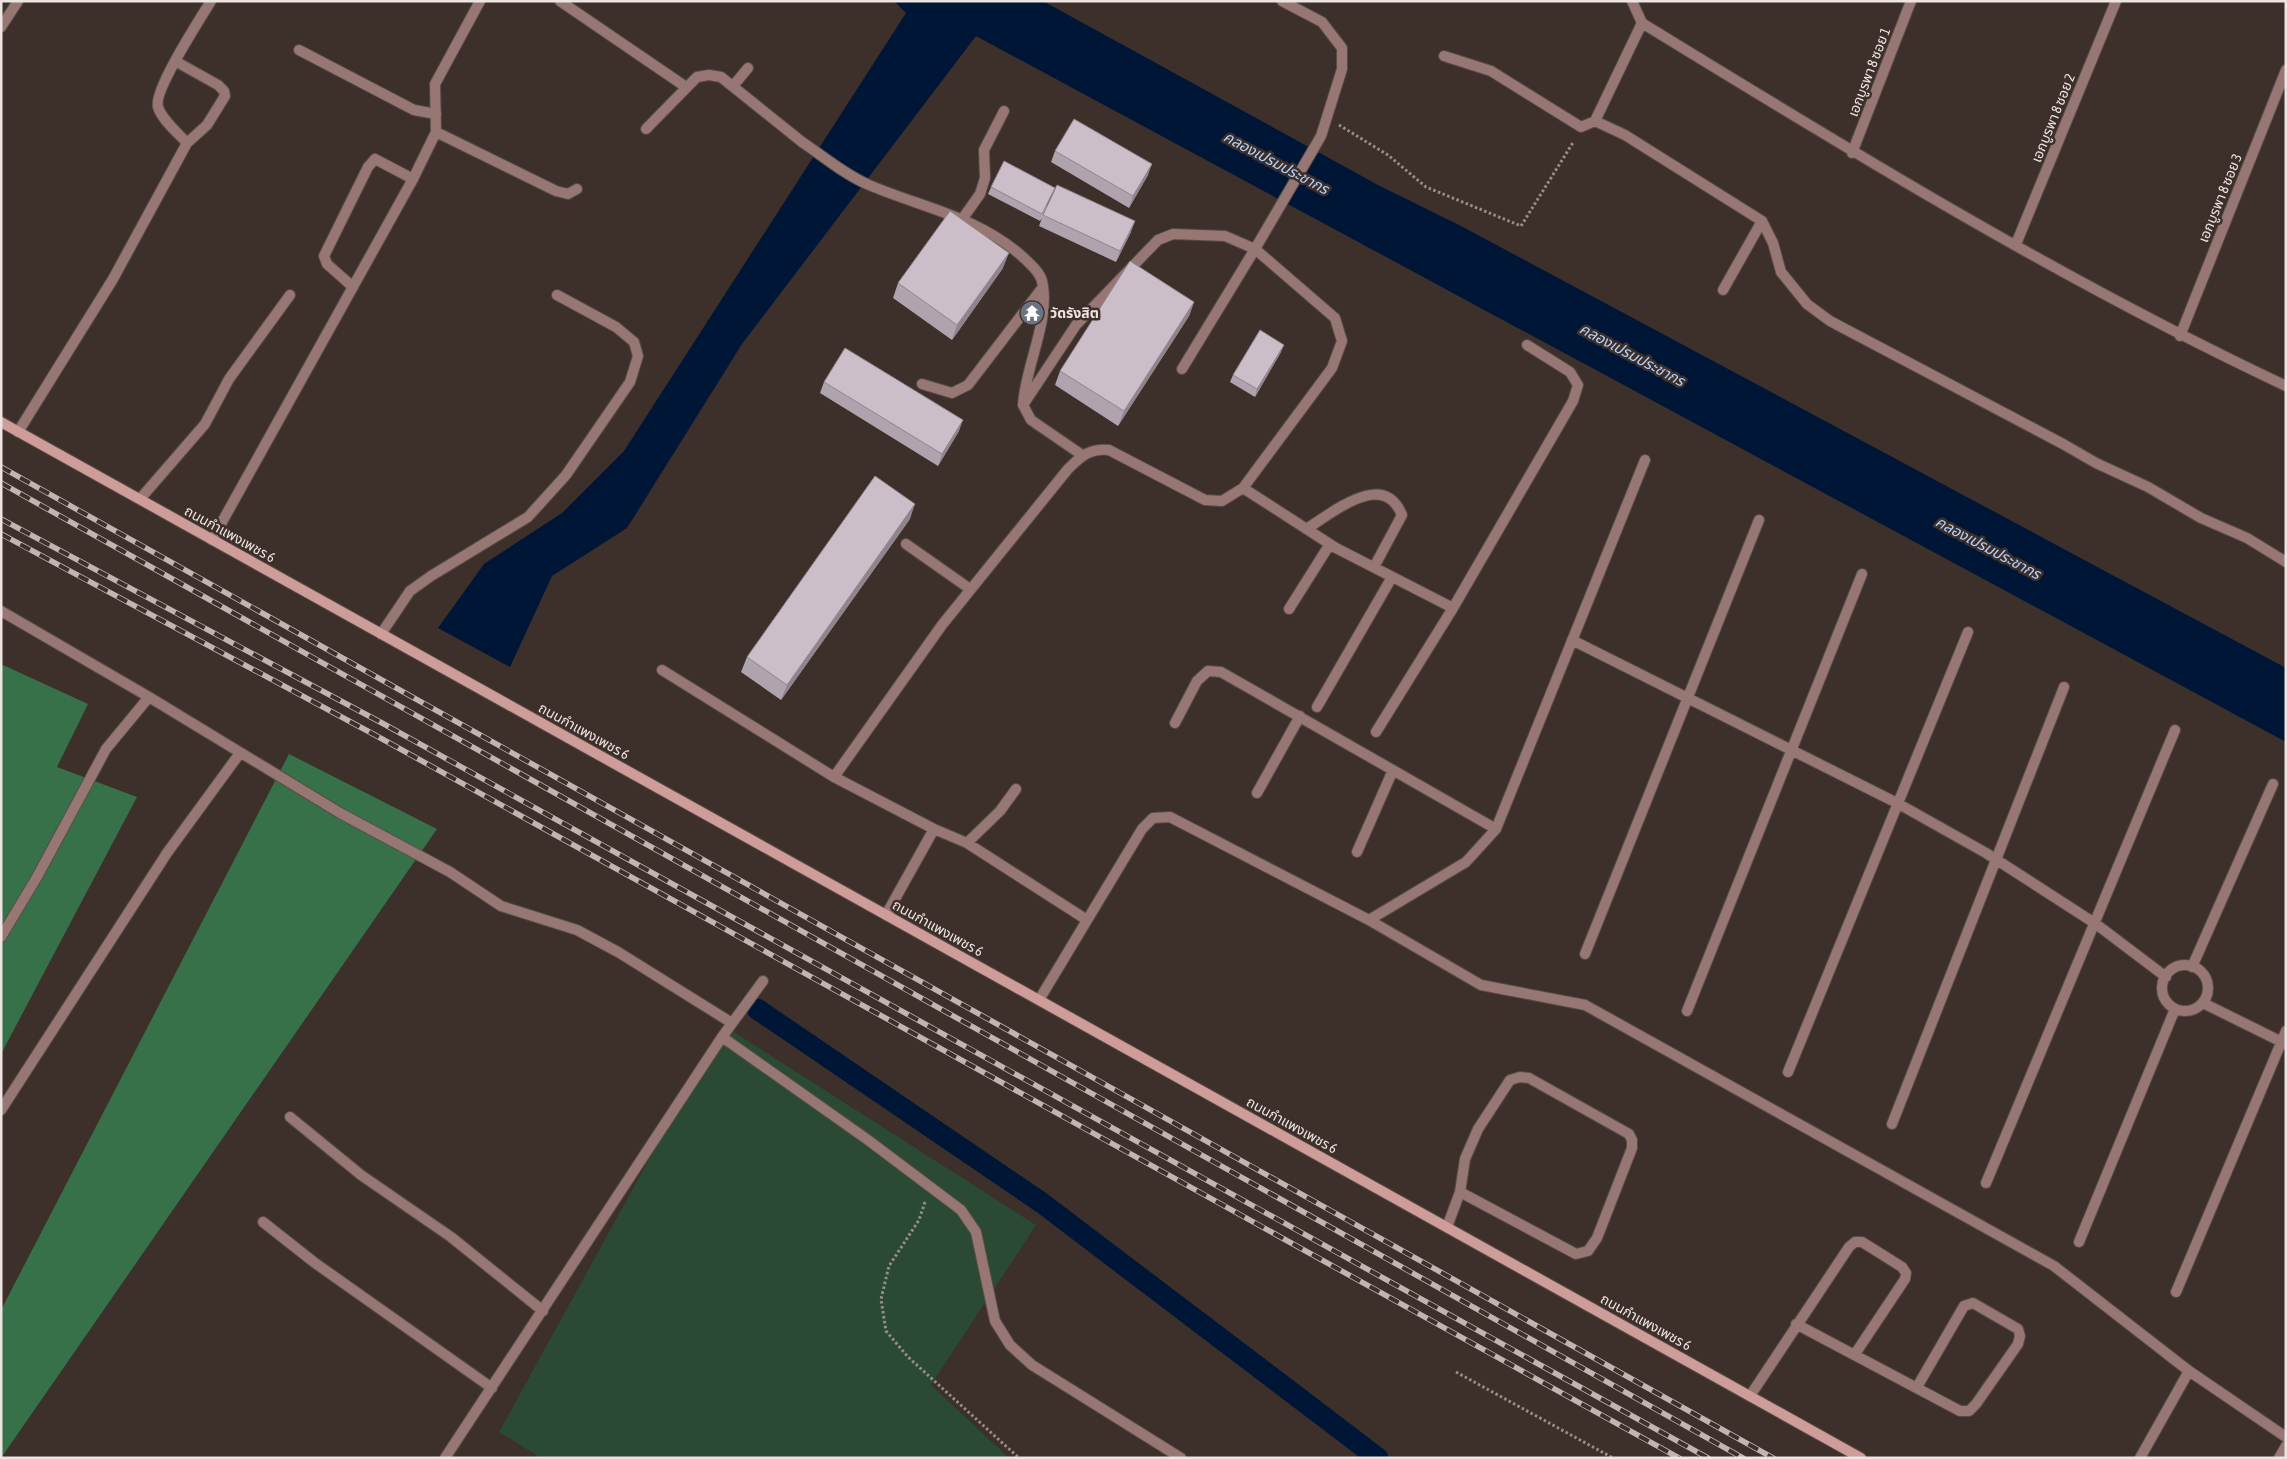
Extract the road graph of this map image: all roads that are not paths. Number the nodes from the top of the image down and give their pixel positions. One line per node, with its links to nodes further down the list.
1 (18, 1): 10 (street)
2 (211, 1): 13 (street)
3 (480, 1): 19 (street)
4 (560, 1): 17 (street)
5 (1282, 1): 30 (street)
6 (1632, 1): 9 (street)
7 (1911, 1): 24 (street, เอกบูรพา 8 ซอย 1)
8 (2116, 1): 29 (street, เอกบูรพา 8 ซอย 2)
9 (1642, 23): 20 (street); 24 (street)
10 (1, 27)
11 (299, 50): 19 (street)
12 (1444, 56): 20 (street)
13 (175, 61): 23 (street); 23 (street)
14 (748, 68): 16 (street)
15 (2286, 70): 36 (street, เอกบูรพา 8 ซอย 3)
16 (733, 86): 17 (street); 27 (street)
17 (686, 87): 21 (street)
18 (1004, 111): 27 (street)
19 (436, 114): 22 (street)
20 (1595, 121): 28 (street)
21 (646, 130)
22 (436, 132): 25 (street); 26 (street)
23 (187, 143): 43 (street)
24 (1852, 152): 29 (street)
25 (413, 179): 32 (street); 32 (street)
26 (577, 189)
27 (963, 218): 31 (street)
28 (1762, 221): 33 (street); 53 (street)
29 (2016, 244): 36 (street)
30 (1256, 248): 38 (street); 41 (street); 46 (street)
31 (1044, 286): 39 (street); 41 (street)
32 (352, 287): 50 (street)
33 (1723, 290)
34 (290, 295): 47 (street)
35 (557, 295): 62 (street)
36 (2180, 336): 40 (street)
37 (1527, 345): 58 (street)
38 (1182, 369)
39 (922, 384)
40 (2286, 386)
41 (1023, 405): 44 (street)
42 (1, 422): 43 (main road, ถนนกำแพงเพชร 6)
43 (18, 432): 47 (main road, ถนนกำแพงเพชร 6)
44 (1082, 455): 46 (street); 57 (street)
45 (1645, 460): 63 (street)
46 (1243, 488): 49 (street)
47 (140, 499): 50 (main road, ถนนกำแพงเพชร 6)
48 (1759, 520): 67 (street)
49 (1306, 529): 52 (street); 54 (street)
50 (212, 540): 62 (main road, ถนนกำแพงเพชร 6)
51 (906, 544): 57 (street)
52 (1330, 544): 54 (street); 59 (street)
53 (2286, 562)
54 (1374, 567): 56 (street)
55 (1862, 574): 73 (street)
56 (1392, 577): 58 (street); 68 (street)
57 (970, 589): 76 (street)
58 (1453, 608): 72 (street)
59 (1289, 609)
60 (1, 611): 66 (street)
61 (1968, 632): 80 (street)
62 (381, 634): 86 (main road, ถนนกำแพงเพชร 6)
63 (1572, 640): 67 (street); 82 (street)
64 (662, 670): 76 (street)
65 (2064, 687): 85 (street)
66 (149, 697): 74 (street); 90 (street)
67 (1688, 698): 73 (street); 91 (street)
68 (1317, 707)
69 (1300, 716): 70 (street); 75 (street); 79 (street)
70 (1175, 723)
71 (2175, 730): 89 (street)
72 (1376, 732)
73 (1791, 750): 80 (street); 98 (street)
74 (240, 753): 99 (street); 104 (street)
75 (1392, 770): 82 (street); 84 (street)
76 (834, 777): 81 (street)
77 (2273, 784): 92 (street)
78 (1016, 789): 83 (street)
79 (1257, 793)
80 (1897, 803): 85 (street); 103 (street)
81 (934, 829): 83 (street); 86 (street)
82 (1496, 829): 88 (street)
83 (967, 843): 87 (street)
84 (1357, 852)
85 (1994, 860): 89 (street); 106 (street)
86 (886, 915): 95 (main road, ถนนกำแพงเพชร 6)
87 (1087, 920): 88 (street); 95 (street)
88 (1369, 920): 116 (street)
89 (2096, 924): 93 (street); 107 (street)
90 (1, 936)
91 (1585, 954)
92 (2192, 967): 93 (street); 96 (street)
93 (2166, 976): 97 (street)
94 (763, 981): 99 (street)
95 (1039, 1000): 110 (main road, ถนนกำแพงเพชร 6)
96 (2203, 1003): 97 (street); 102 (street)
97 (2175, 1009): 111 (street)
98 (1687, 1010)
99 (732, 1023): 101 (street)
100 (2286, 1031): 102 (street)
101 (722, 1036): 113 (street); 123 (street)
102 (2283, 1043): 112 (street)
103 (1788, 1072)
104 (1, 1110)
105 (290, 1117): 113 (street)
106 (1892, 1124)
107 (1986, 1183)
108 (1460, 1192): 108 (street); 110 (street)
109 (263, 1222): 118 (street)
110 (1447, 1227): 119 (main road, ถนนกำแพงเพชร 6)
111 (2080, 1242)
112 (2176, 1292)
113 (543, 1311): 118 (street)
114 (1796, 1324): 115 (street); 115 (street); 119 (street)
115 (1855, 1354): 117 (street)
116 (2189, 1371): 120 (street); 125 (street)
117 (1917, 1387): 117 (street)
118 (492, 1388): 122 (street)
119 (1750, 1396): 124 (main road, ถนนกำแพงเพชร 6)
120 (2286, 1437)
121 (2286, 1446): 126 (street)
122 (445, 1458)
123 (1181, 1458)
124 (1862, 1458)
125 (2140, 1458)
126 (2279, 1458)

